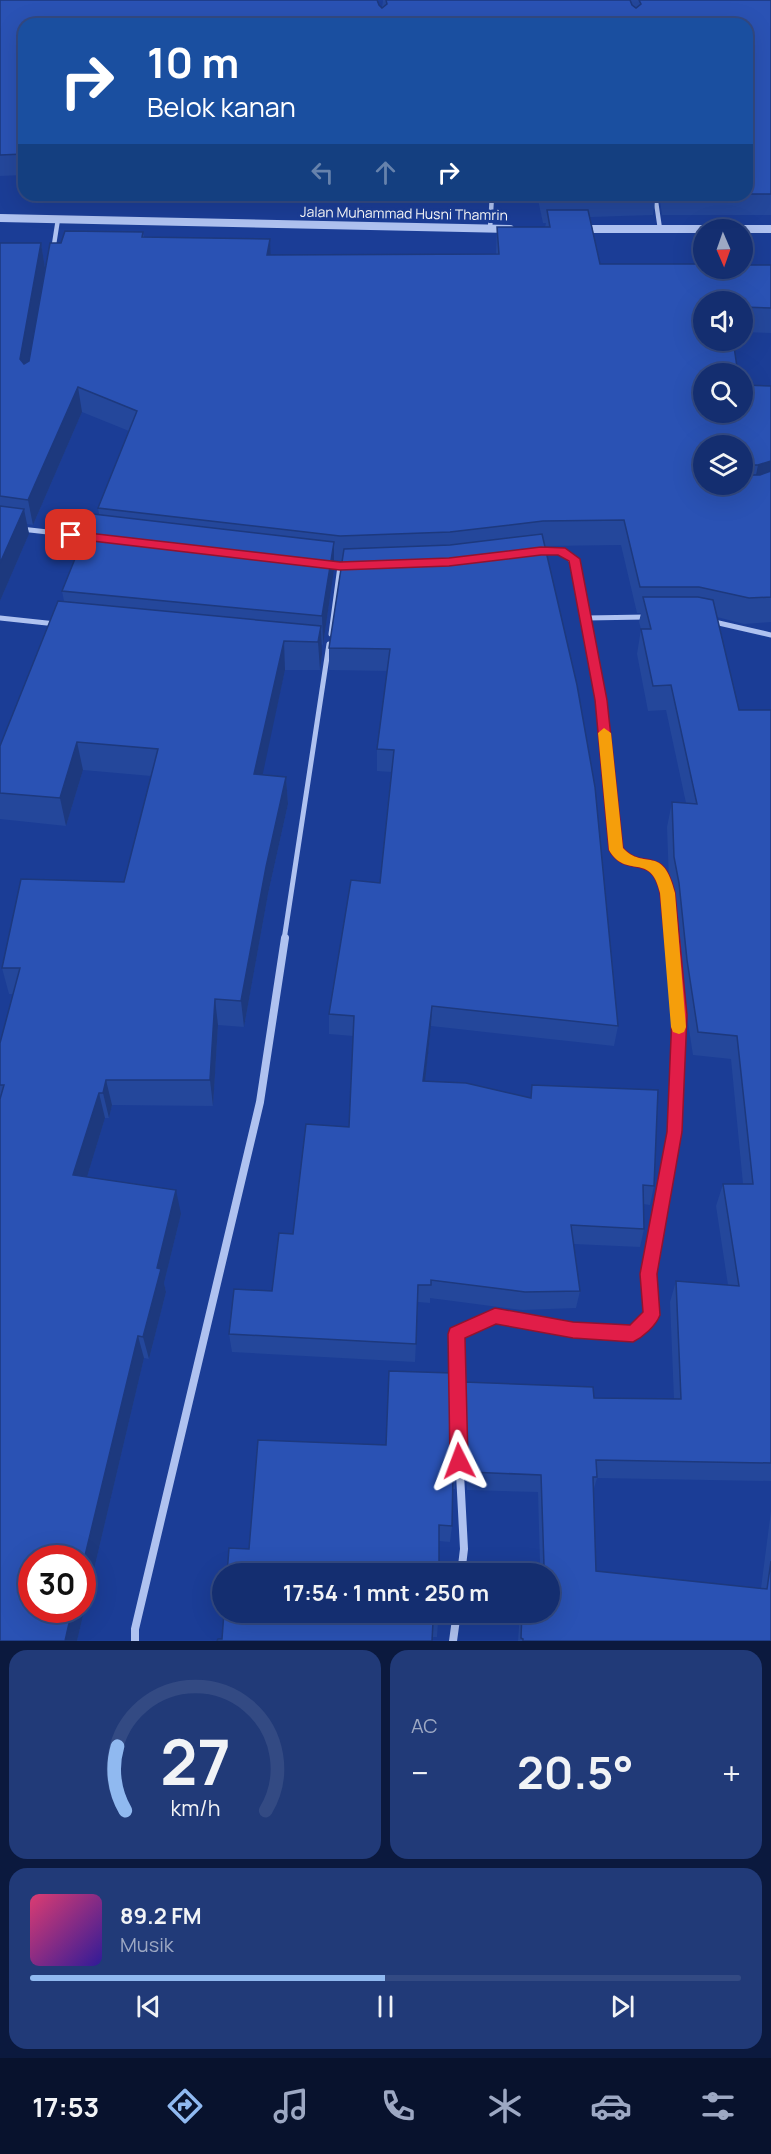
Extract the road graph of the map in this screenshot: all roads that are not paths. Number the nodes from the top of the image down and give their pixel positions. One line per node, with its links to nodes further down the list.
1 (492, 201): 5 (street)
2 (655, 201): 8 (street)
3 (0, 218): 4 (street, Jalan Muhammad Husni Thamrin)
4 (58, 219): 5 (street, Jalan Muhammad Husni Thamrin); 10 (street)
5 (490, 229): 6 (street, Jalan Muhammad Husni Thamrin)
6 (524, 229)
7 (569, 229): 8 (street)
8 (660, 229): 9 (street)
9 (771, 229)
10 (52, 252)
11 (12, 527): 12 (street)
12 (95, 538)
13 (530, 552): 19 (street)
14 (329, 565): 15 (street)
15 (340, 566): 16 (street); 24 (street)
16 (351, 566)
17 (654, 617): 19 (street)
18 (0, 618): 21 (street)
19 (586, 618): 25 (street)
20 (704, 619): 22 (street)
21 (59, 624)
22 (771, 635)
23 (317, 649): 24 (street)
24 (329, 650): 27 (street)
25 (462, 1563)
26 (455, 1623): 28 (street)
27 (135, 1641)
28 (453, 1641)

